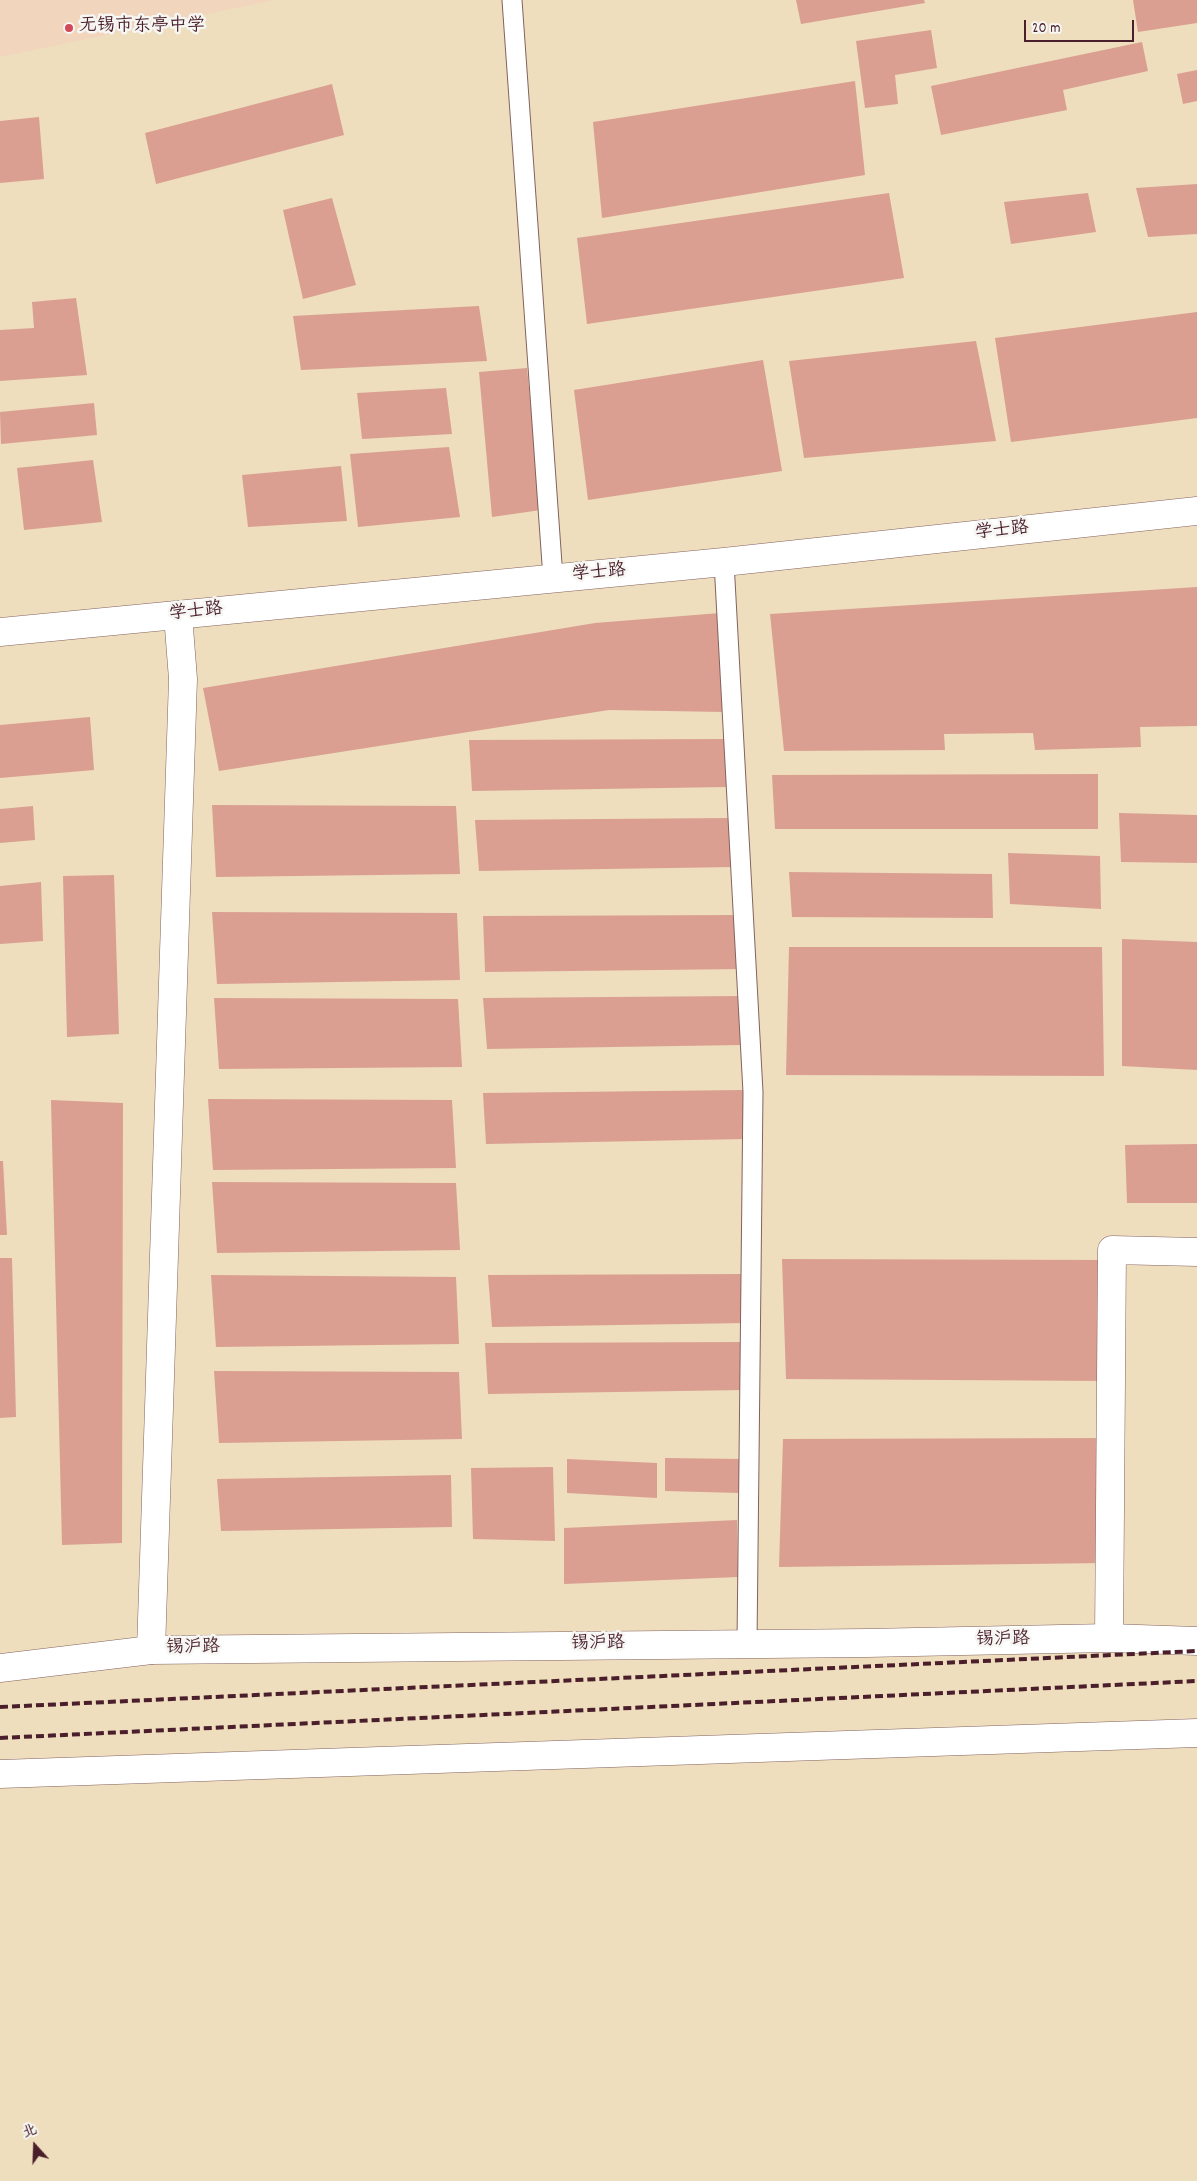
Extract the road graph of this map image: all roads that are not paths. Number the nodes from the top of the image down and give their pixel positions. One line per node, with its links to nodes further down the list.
1 (512, 0): 4 (lane)
2 (1197, 511): 3 (street, 学士路)
3 (724, 562): 4 (street, 学士路); 10 (lane)
4 (553, 578): 5 (street, 学士路)
5 (178, 615): 6 (street, 学士路); 11 (street)
6 (0, 632)
7 (1197, 1252): 8 (street)
8 (1109, 1638): 9 (street, 锡沪路); 10 (street, 锡沪路)
9 (1197, 1641)
10 (747, 1643): 11 (street, 锡沪路)
11 (151, 1650): 12 (street, 锡沪路)
12 (0, 1668)
13 (1197, 1733): 14 (street)
14 (0, 1774)

